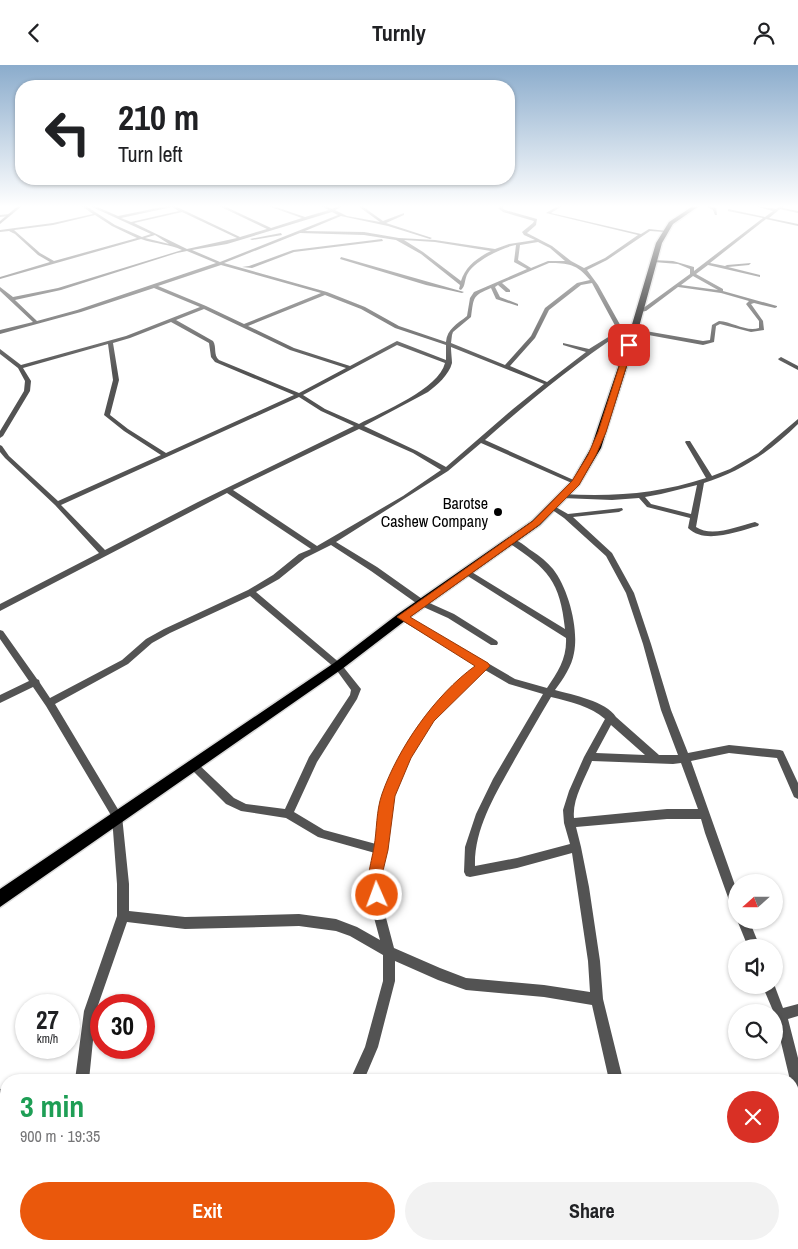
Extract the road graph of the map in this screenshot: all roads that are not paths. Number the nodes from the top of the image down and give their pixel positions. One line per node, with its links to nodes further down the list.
1 (51, 261): 16 (street)
2 (60, 261): 16 (street)
3 (147, 261): 39 (street)
4 (208, 261): 22 (street)
5 (215, 261): 17 (street)
6 (224, 261): 17 (street)
7 (266, 261): 20 (street)
8 (351, 261): 36 (street)
9 (432, 261): 30 (street)
10 (479, 261): 30 (street)
11 (516, 261): 23 (street)
12 (601, 261): 24 (street)
13 (654, 261): 45 (main road)
14 (657, 261): 25 (street)
15 (569, 262): 23 (street); 24 (street)
16 (54, 263): 27 (street)
17 (220, 263): 20 (street); 22 (street)
18 (706, 263): 21 (street); 25 (street)
19 (749, 264): 21 (street)
20 (238, 267): 37 (street)
21 (722, 267): 26 (street)
22 (207, 268): 31 (street)
23 (530, 269): 29 (street)
24 (584, 270): 28 (street)
25 (692, 273): 32 (street); 38 (street)
26 (758, 276)
27 (0, 278)
28 (593, 281): 49 (street); 61 (street)
29 (500, 284): 33 (street); 35 (street)
30 (463, 285): 36 (street)
31 (154, 286): 43 (street); 47 (street)
32 (677, 286): 38 (street); 45 (street)
33 (492, 287): 40 (street); 42 (street)
34 (0, 288): 39 (street)
35 (508, 291)
36 (462, 292): 40 (street)
37 (326, 293): 48 (street); 51 (street)
38 (728, 294): 41 (street)
39 (11, 299): 47 (street)
40 (472, 299): 56 (street)
41 (753, 301): 44 (street); 52 (street)
42 (516, 305)
43 (204, 307): 46 (street); 48 (street)
44 (775, 307)
45 (639, 311): 52 (main road)
46 (172, 320): 53 (street); 66 (street)
47 (36, 322): 50 (street)
48 (243, 326): 63 (street)
49 (622, 331): 52 (street); 58 (street)
50 (0, 332)
51 (414, 333): 54 (street); 56 (street)
52 (633, 334): 76 (main road)
53 (110, 341): 62 (street); 73 (street)
54 (397, 343): 60 (street); 63 (street)
55 (565, 344): 58 (street)
56 (448, 345): 60 (street); 61 (street)
57 (0, 351): 62 (street)
58 (590, 351): 65 (street)
59 (781, 359): 64 (street)
60 (449, 363): 68 (street)
61 (507, 366): 65 (street)
62 (20, 367): 69 (street)
63 (351, 368): 66 (street)
64 (798, 368)
65 (548, 384): 70 (street)
66 (299, 395): 68 (street); 73 (street)
67 (798, 421): 75 (street)
68 (360, 426): 74 (street); 78 (street)
69 (0, 436)
70 (480, 440): 74 (street); 76 (street)
71 (688, 442): 75 (street)
72 (0, 447): 81 (street)
73 (165, 455): 81 (street)
74 (446, 470): 88 (street)
75 (710, 479): 77 (street)
76 (576, 483): 79 (main road)
77 (701, 484): 80 (street); 85 (street)
78 (228, 490): 89 (street); 90 (street)
79 (562, 496): 80 (street); 82 (main road)
80 (640, 497): 85 (street)
81 (57, 504): 90 (street)
82 (552, 507): 84 (street); 87 (main road)
83 (619, 510): 84 (street)
84 (567, 516): 108 (street)
85 (694, 517): 86 (street)
86 (755, 524)
87 (512, 541): 91 (main road); 97 (street)
88 (332, 542): 89 (street); 93 (street)
89 (317, 549): 92 (street)
90 (104, 554): 94 (street)
91 (467, 573): 93 (main road); 97 (street)
92 (251, 592): 99 (street); 104 (street)
93 (422, 603): 95 (main road); 98 (street)
94 (0, 608)
95 (402, 617): 99 (main road); 100 (street)
96 (0, 633): 101 (street)
97 (570, 636): 102 (street)
98 (494, 643)
99 (338, 665): 109 (main road); 111 (street)
100 (484, 666): 102 (street); 116 (street)
101 (36, 682): 103 (street); 104 (street)
102 (549, 692): 105 (street); 115 (street)
103 (0, 699)
104 (49, 703): 113 (street)
105 (612, 717): 106 (street); 107 (street)
106 (589, 757): 107 (street); 114 (street)
107 (655, 758): 108 (street)
108 (685, 759): 110 (street); 112 (street)
109 (192, 765): 111 (street); 113 (main road)
110 (798, 793)
111 (288, 814): 116 (street)
112 (705, 814): 114 (street); 117 (street)
113 (117, 817): 118 (main road); 119 (street)
114 (568, 823): 115 (street)
115 (576, 847): 121 (street)
116 (381, 850): 120 (street)
117 (728, 881)
118 (0, 899)
119 (123, 916): 120 (street); 125 (street)
120 (389, 952): 121 (street); 126 (street)
121 (597, 999): 127 (street)
122 (798, 1010): 123 (street)
123 (783, 1014)
124 (783, 1026): 128 (street)
125 (83, 1074)
126 (360, 1074)
127 (615, 1074)
128 (796, 1074)

